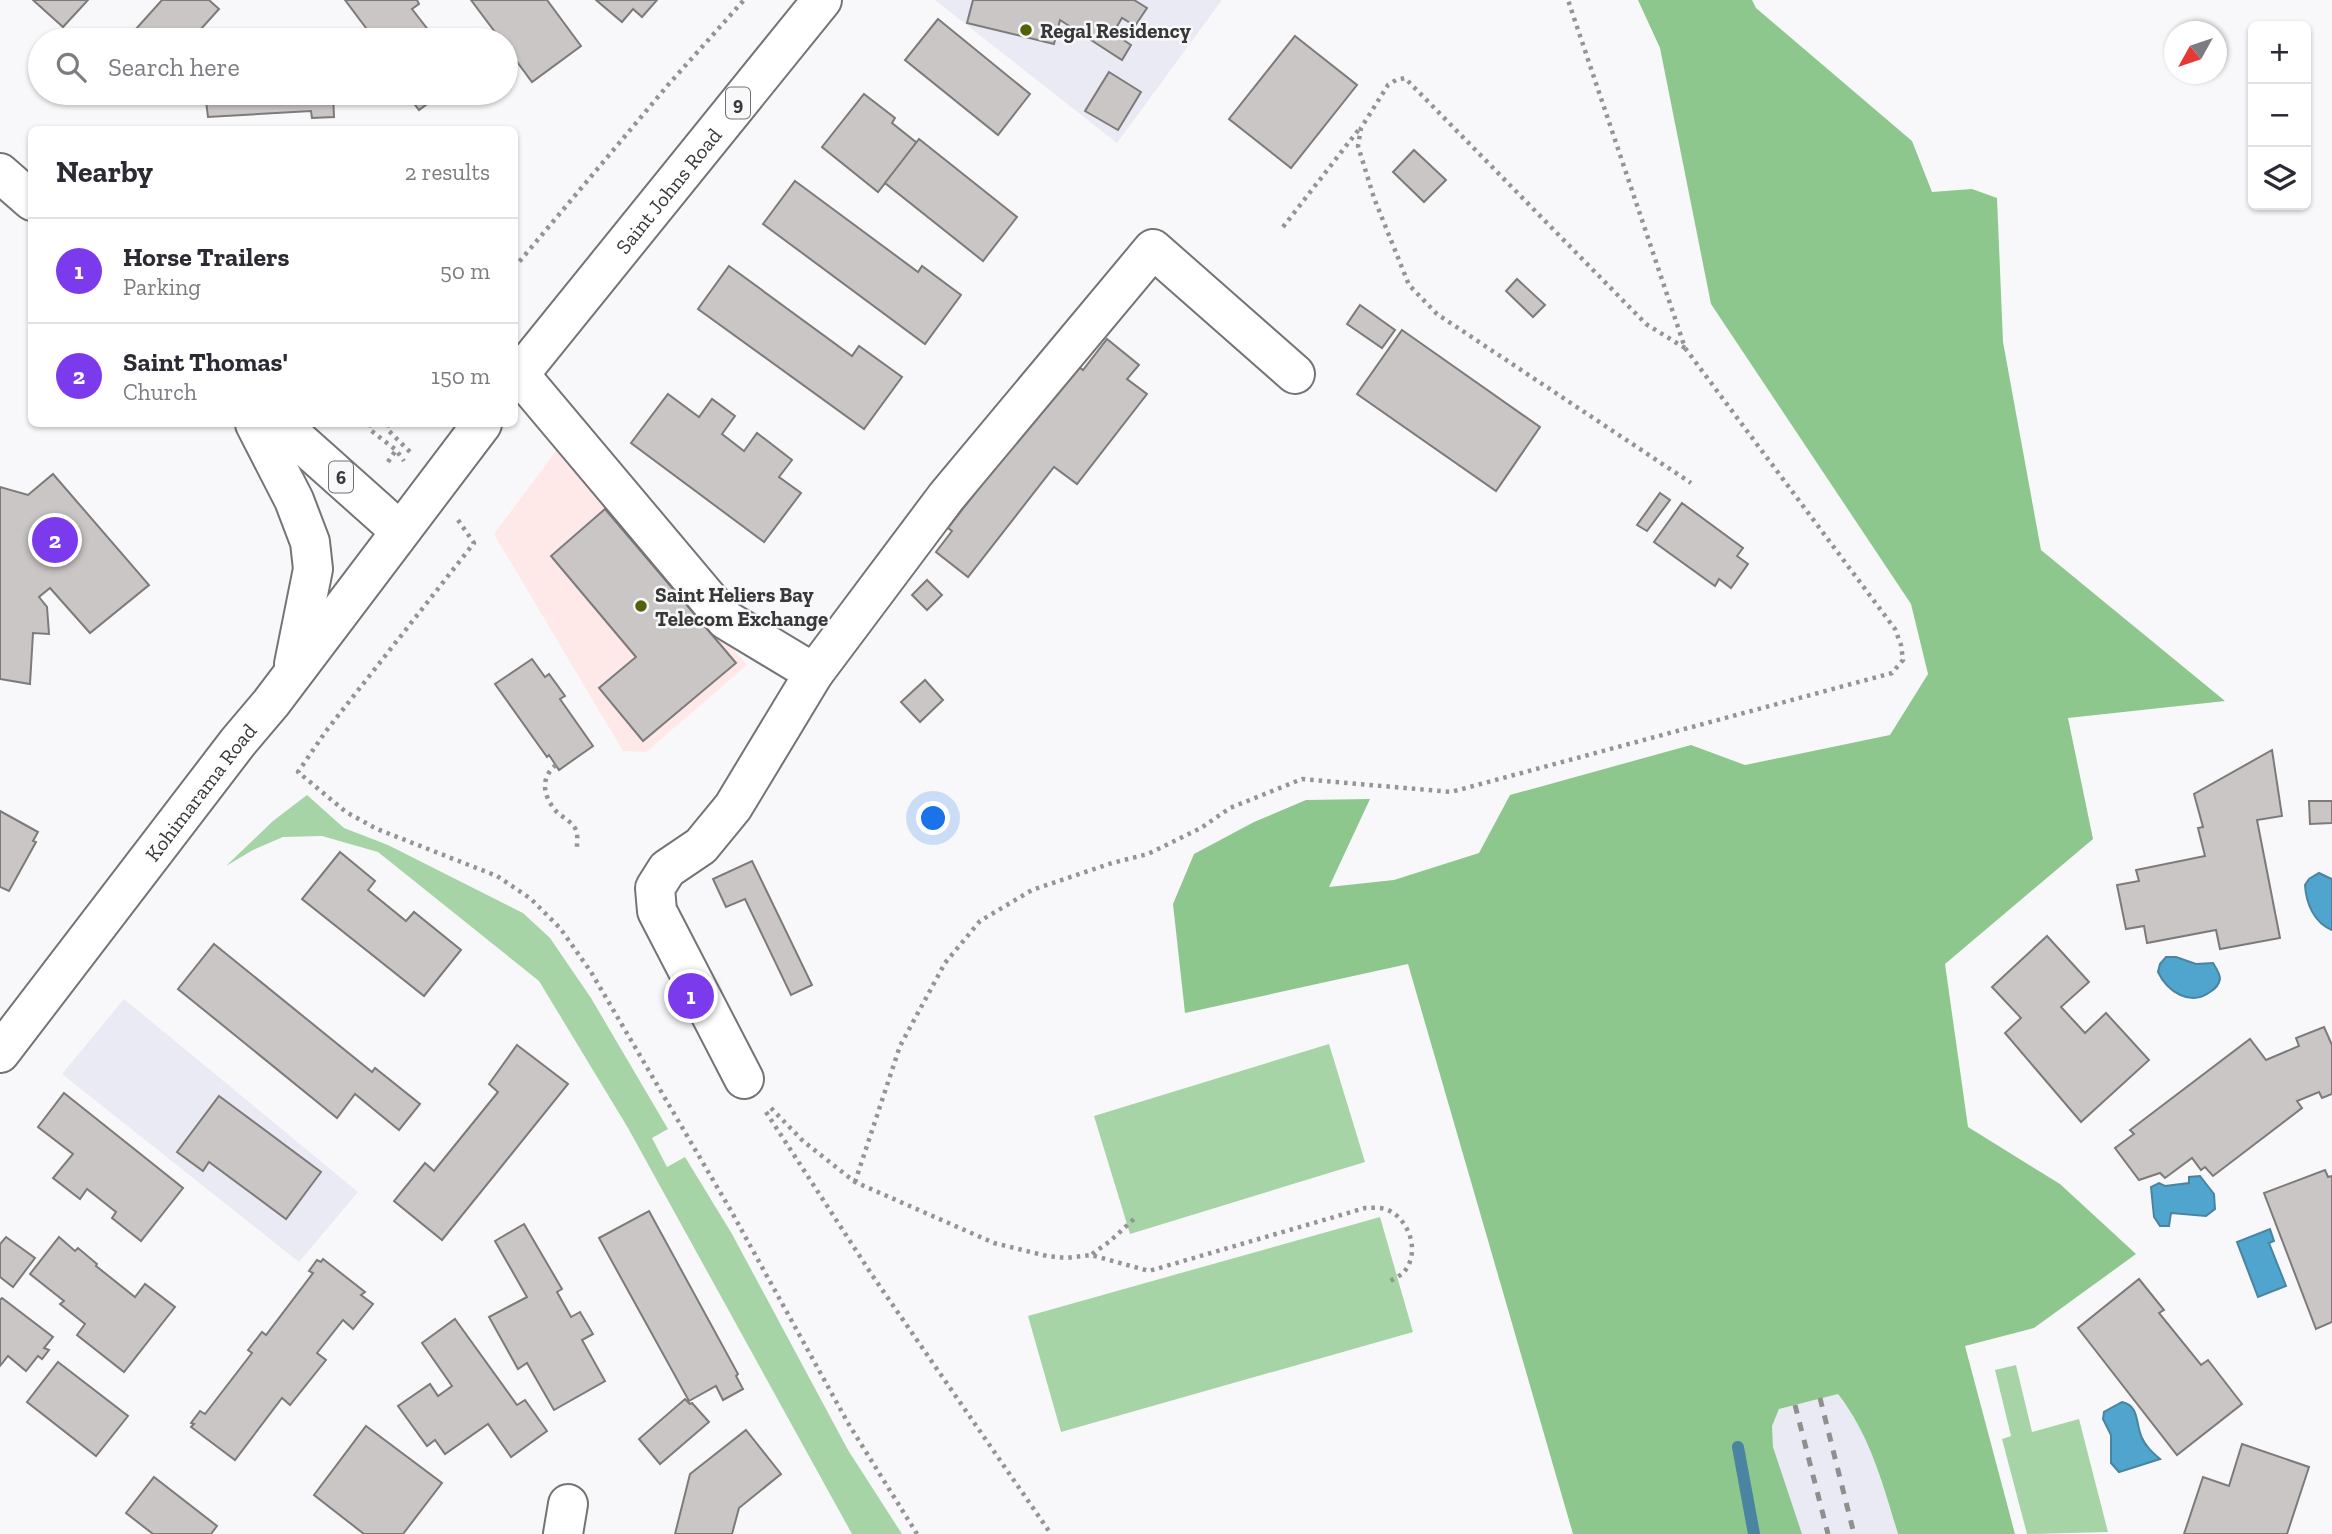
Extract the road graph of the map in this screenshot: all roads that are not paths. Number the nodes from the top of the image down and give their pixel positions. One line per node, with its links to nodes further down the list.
1 (822, 0): 5 (main road, Saint Johns Road / 9)
2 (0, 173): 3 (main road)
3 (28, 198)
4 (1295, 374): 12 (main road)
5 (518, 376)
6 (518, 378): 12 (main road)
7 (257, 427): 11 (main road)
8 (283, 427): 10 (main road, 6)
9 (480, 427): 10 (main road)
10 (400, 531): 11 (main road, Kohimarama Road)
11 (293, 673): 13 (main road, Kohimarama Road)
12 (814, 673): 14 (main road)
13 (0, 1054)
14 (744, 1079)

